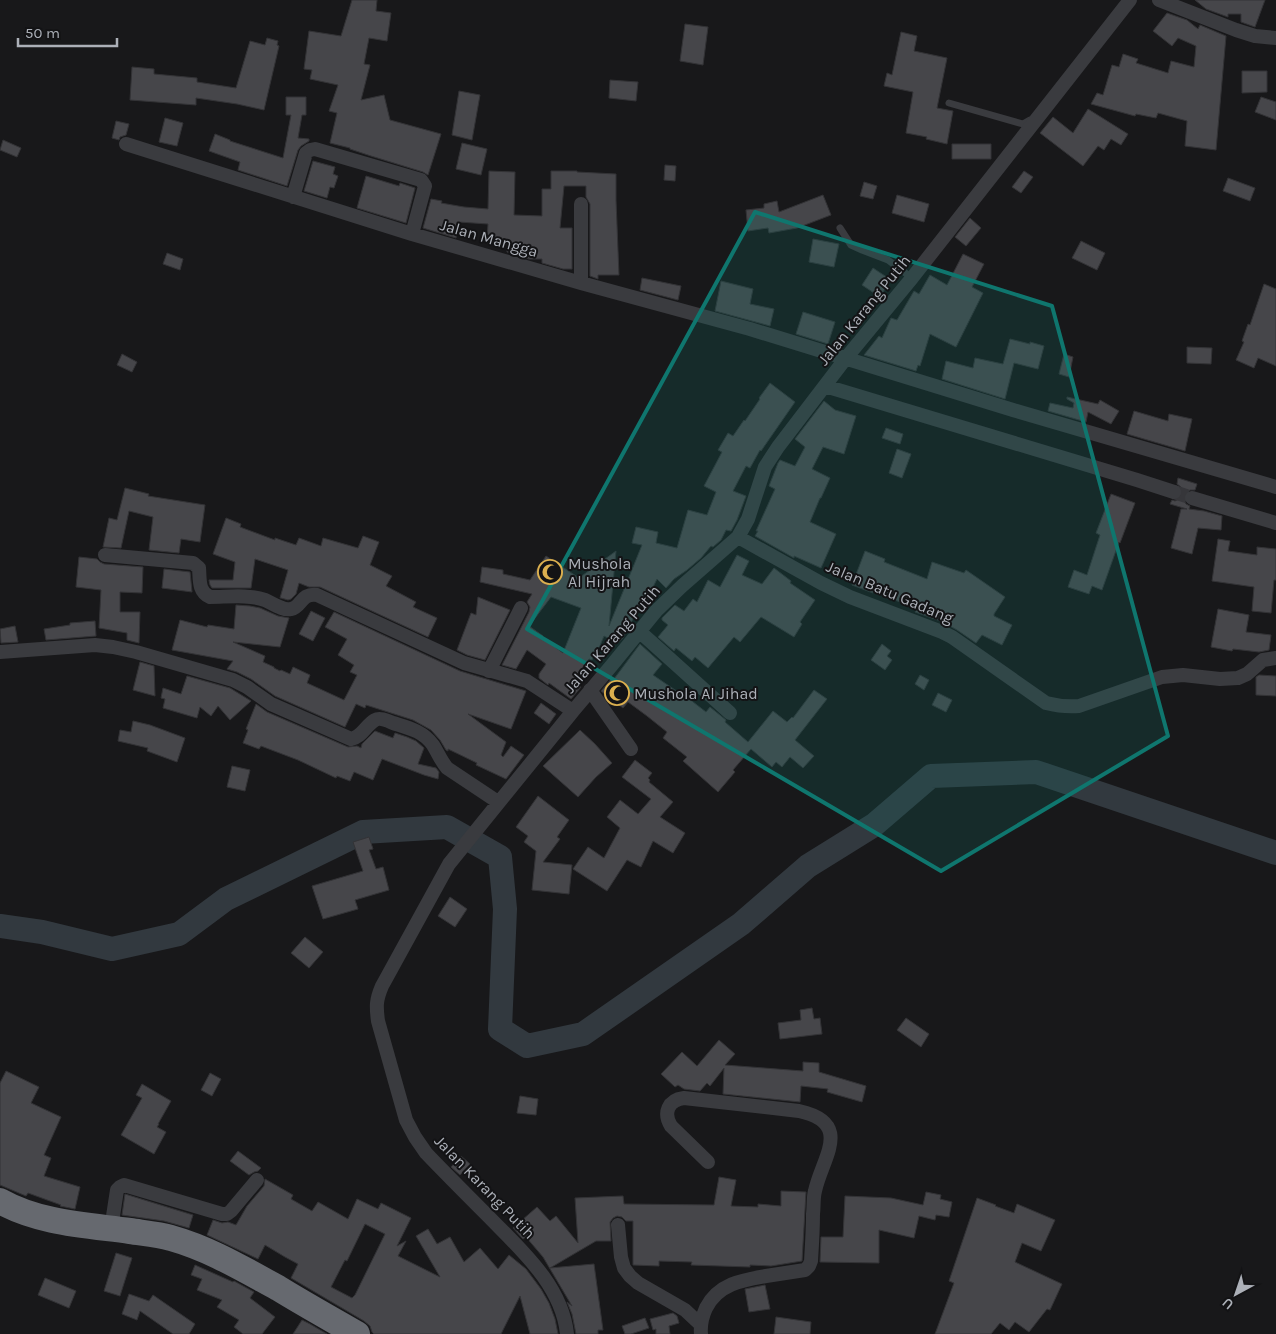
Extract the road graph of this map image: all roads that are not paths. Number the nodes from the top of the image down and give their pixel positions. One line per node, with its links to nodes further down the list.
1 (1130, 0): 5 (street, Jalan Karang Putih)
2 (1159, 0): 3 (street)
3 (1276, 38)
4 (950, 103): 5 (lane)
5 (1036, 122): 11 (street, Jalan Karang Putih)
6 (126, 144): 7 (street, Jalan Mangga)
7 (293, 197): 10 (street, Jalan Mangga); 10 (street)
8 (581, 204): 12 (street)
9 (840, 228): 11 (lane)
10 (412, 234): 12 (street, Jalan Mangga)
11 (912, 278): 13 (street, Jalan Karang Putih)
12 (581, 283): 13 (street, Jalan Mangga)
13 (846, 358): 14 (street, Jalan Karang Putih); 15 (street, Jalan Mangga)
14 (825, 386): 16 (street); 19 (street, Jalan Karang Putih)
15 (1276, 487)
16 (1174, 492)
17 (1192, 498): 18 (street)
18 (1276, 523)
19 (738, 537): 22 (street, Jalan Karang Putih); 24 (street, Jalan Batu Gadang)
20 (104, 555): 25 (street)
21 (520, 608): 25 (street)
22 (639, 631): 26 (street, Jalan Karang Putih); 28 (street)
23 (0, 652): 30 (street)
24 (1276, 658)
25 (489, 671): 27 (street)
26 (590, 690): 27 (street, Jalan Karang Putih); 29 (street)
27 (573, 711): 30 (street, Jalan Karang Putih)
28 (730, 713)
29 (631, 749)
30 (496, 805): 38 (street, Jalan Karang Putih)
31 (708, 1162): 36 (street)
32 (257, 1180): 35 (street)
33 (0, 1201): 35 (highway)
34 (618, 1225): 36 (street)
35 (111, 1229): 37 (highway)
36 (700, 1329)
37 (358, 1334)
38 (567, 1334)

